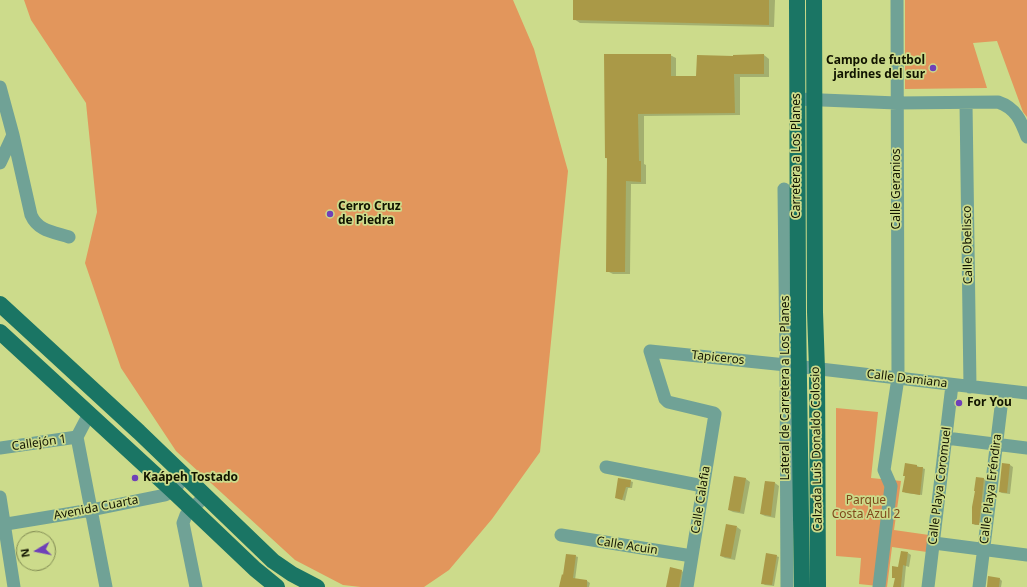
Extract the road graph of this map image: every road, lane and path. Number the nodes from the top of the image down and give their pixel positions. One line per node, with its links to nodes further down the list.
1 (797, 0): 5 (main road, Carretera a Los Planes)
2 (814, 0): 6 (main road, Carretera a Los Planes)
3 (897, 0): 7 (street, Calle Geranios)
4 (0, 88): 9 (street)
5 (797, 99): 6 (street); 15 (main road, Carretera a Los Planes)
6 (814, 100): 7 (street); 16 (main road, Carretera a Los Planes)
7 (897, 103): 8 (street); 20 (street, Calle Geranios)
8 (966, 103): 10 (street); 22 (street, Calle Obelisco)
9 (13, 135): 11 (street); 13 (street)
10 (1027, 137)
11 (0, 162)
12 (784, 189): 18 (street, Lateral de Carretera a Los Planes)
13 (69, 238)
14 (0, 304): 33 (main road)
15 (798, 312): 18 (main road, Calzada Luis Donaldo Colosio)
16 (815, 312): 19 (main road, Calzada Luis Donaldo Colosio)
17 (0, 332): 26 (main road)
18 (793, 366): 19 (street, Calle Damiana); 25 (street, Tapiceros); 52 (street, Lateral de Carretera a Los Planes); 53 (main road, Calzada Luis Donaldo Colosio)
19 (817, 369): 20 (street, Calle Damiana); 54 (main road, Calzada Luis Donaldo Colosio)
20 (898, 378): 21 (street, Calle Damiana); 55 (street, Calle Geranios)
21 (952, 385): 22 (street, Calle Damiana); 28 (street, Calle Playa Coromuel)
22 (970, 387): 23 (street, Calle Damiana)
23 (1003, 391): 24 (street, Calle Damiana); 29 (street, Calle Playa Eréndira)
24 (1027, 393)
25 (714, 413): 34 (street, Calle Calafia)
26 (89, 414): 27 (street); 35 (main road)
27 (77, 437): 30 (street, Callejón 1); 39 (street)
28 (946, 438): 29 (street); 42 (street, Calle Playa Coromuel)
29 (996, 444): 31 (street); 43 (street, Calle Playa Eréndira)
30 (0, 448)
31 (1027, 448)
32 (606, 467): 34 (street)
33 (185, 476): 35 (street); 36 (main road)
34 (703, 486): 45 (street, Calle Calafia)
35 (173, 491): 38 (main road); 39 (street, Avenida Cuarta)
36 (205, 496): 38 (street); 50 (main road)
37 (0, 497): 40 (street)
38 (191, 509): 48 (street); 49 (main road)
39 (90, 510): 40 (street, Avenida Cuarta); 47 (street)
40 (2, 525): 46 (street)
41 (561, 535): 45 (street, Calle Acuin)
42 (934, 543): 43 (street); 56 (street, Calle Playa Coromuel)
43 (983, 550): 44 (street); 57 (street, Calle Playa Eréndira)
44 (1027, 555)
45 (692, 556): 51 (street, Calle Calafia)
46 (14, 587)
47 (106, 587)
48 (196, 587)
49 (277, 587)
50 (317, 587)
51 (688, 587)
52 (787, 587)
53 (802, 587)
54 (818, 587)
55 (879, 587)
56 (928, 587)
57 (979, 587)

